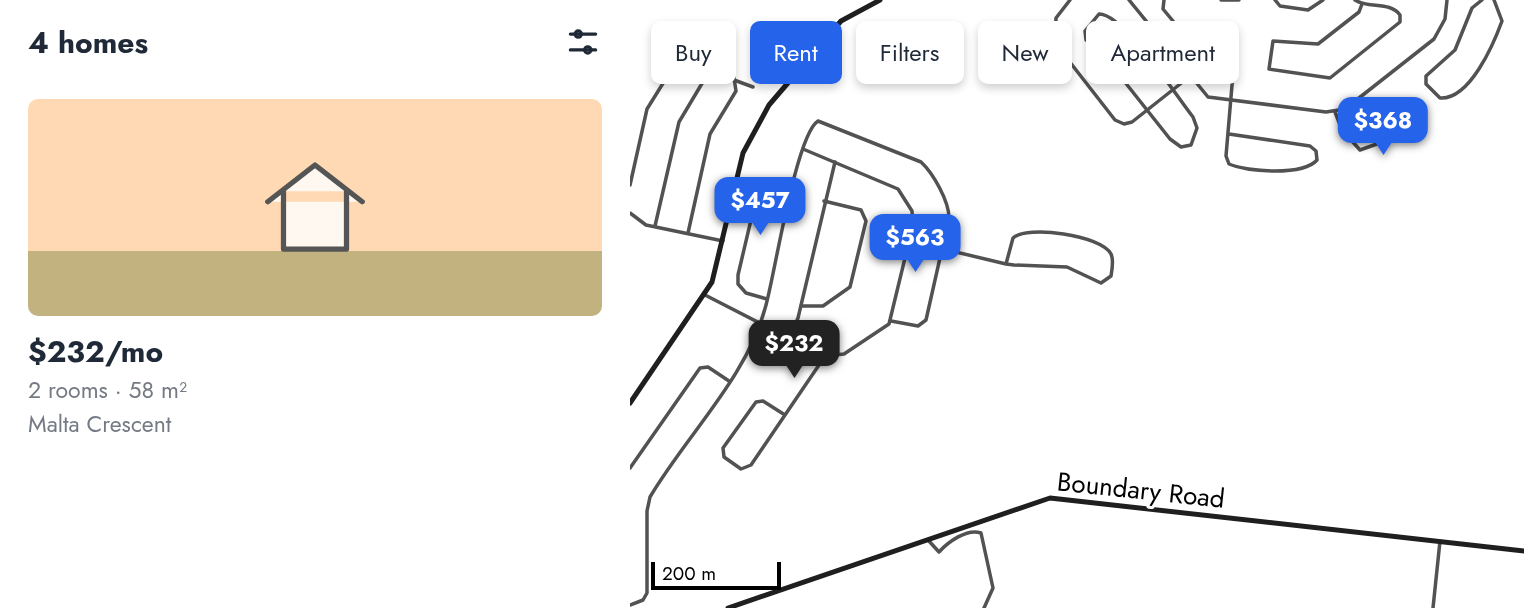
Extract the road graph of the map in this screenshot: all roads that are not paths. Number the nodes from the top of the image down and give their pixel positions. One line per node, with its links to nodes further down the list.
1 (880, 0): 36 (street)
2 (1070, 0): 24 (street)
3 (1129, 0): 14 (street)
4 (1164, 0): 23 (street)
5 (1221, 0): 6 (street)
6 (1239, 0)
7 (1275, 0): 8 (street)
8 (1323, 0)
9 (1355, 0): 13 (street)
10 (1447, 0): 25 (street)
11 (1482, 0): 12 (street)
12 (1493, 0)
13 (1362, 4): 13 (street)
14 (1145, 21)
15 (736, 79): 21 (street)
16 (662, 84): 30 (street)
17 (702, 84): 34 (street)
18 (735, 84): 35 (street)
19 (1182, 84): 22 (street)
20 (1196, 84): 23 (street)
21 (753, 87)
22 (1174, 93): 24 (street); 24 (street); 24 (street)
23 (1231, 101): 25 (street); 26 (street)
24 (1147, 110)
25 (1335, 112): 27 (street)
26 (1229, 134): 26 (street)
27 (1348, 136): 27 (street)
28 (803, 149): 29 (street); 31 (street); 38 (street)
29 (835, 162): 32 (street); 37 (street)
30 (630, 185)
31 (793, 186): 41 (street); 41 (street)
32 (824, 201): 42 (street); 42 (street)
33 (630, 213): 34 (street)
34 (655, 226): 35 (street)
35 (688, 233): 36 (street)
36 (723, 241): 40 (street)
37 (910, 241): 38 (street); 43 (street)
38 (942, 249): 39 (street); 43 (street)
39 (1006, 264): 39 (street)
40 (705, 295): 44 (street); 48 (street)
41 (768, 299): 44 (street)
42 (801, 306): 45 (street)
43 (891, 321): 46 (street)
44 (758, 324): 45 (street); 47 (street)
45 (789, 339): 46 (street)
46 (824, 356): 49 (street)
47 (729, 381): 50 (street); 54 (street)
48 (630, 403)
49 (785, 415): 49 (street)
50 (630, 468)
51 (928, 540): 52 (street, Boundary Road); 55 (street, Boundary Road); 56 (street)
52 (1440, 541): 53 (street, Boundary Road); 57 (street)
53 (1524, 551)
54 (630, 605)
55 (729, 608)
56 (984, 608)
57 (1433, 608)

